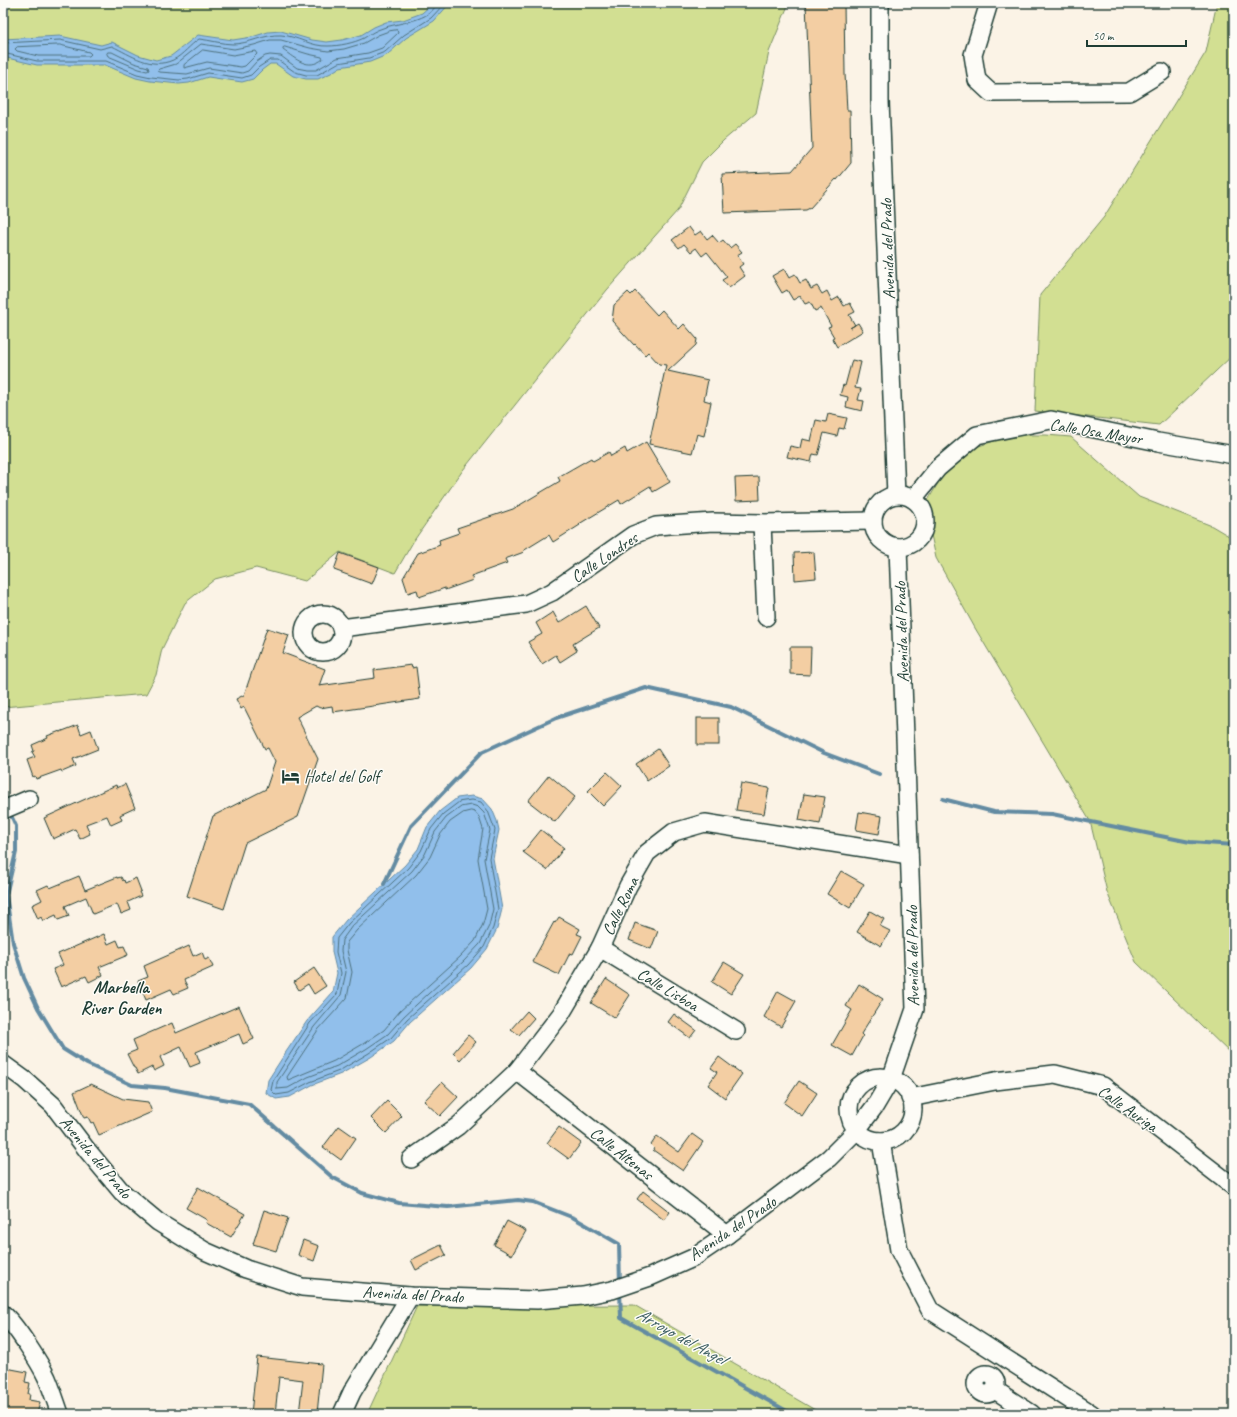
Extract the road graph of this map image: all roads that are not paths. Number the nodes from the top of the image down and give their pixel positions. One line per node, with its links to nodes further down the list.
1 (880, 3): 5 (street, Avenida del Prado)
2 (988, 3): 3 (street)
3 (1162, 72)
4 (1234, 455): 6 (street, Calle Osa Mayor)
5 (896, 495): 6 (street); 7 (street)
6 (913, 499): 9 (street)
7 (873, 521): 8 (street, Calle Londres); 9 (street)
8 (762, 523): 10 (street); 11 (street, Calle Londres)
9 (898, 547): 14 (street, Avenida del Prado)
10 (766, 617)
11 (341, 628)
12 (29, 799): 13 (street)
13 (3, 810)
14 (909, 855): 15 (street, Calle Roma); 19 (street, Avenida del Prado)
15 (600, 948): 16 (street, Calle Lisboa); 18 (street, Calle Roma)
16 (736, 1031)
17 (3, 1064): 26 (street, Avenida del Prado)
18 (517, 1071): 23 (street, Calle Roma); 25 (street, Calle Altenas)
19 (891, 1079): 20 (street); 21 (street, Avenida del Prado); 21 (street)
20 (910, 1098): 22 (street); 24 (street, Calle Auriga)
21 (856, 1130): 22 (street); 25 (street, Avenida del Prado)
22 (881, 1141): 32 (street)
23 (411, 1159)
24 (1234, 1187)
25 (728, 1236): 26 (street, Avenida del Prado)
26 (410, 1296): 30 (street)
27 (3, 1314): 29 (street)
28 (995, 1390): 31 (street)
29 (60, 1414)
30 (342, 1414)
31 (1032, 1414)
32 (1092, 1414)

